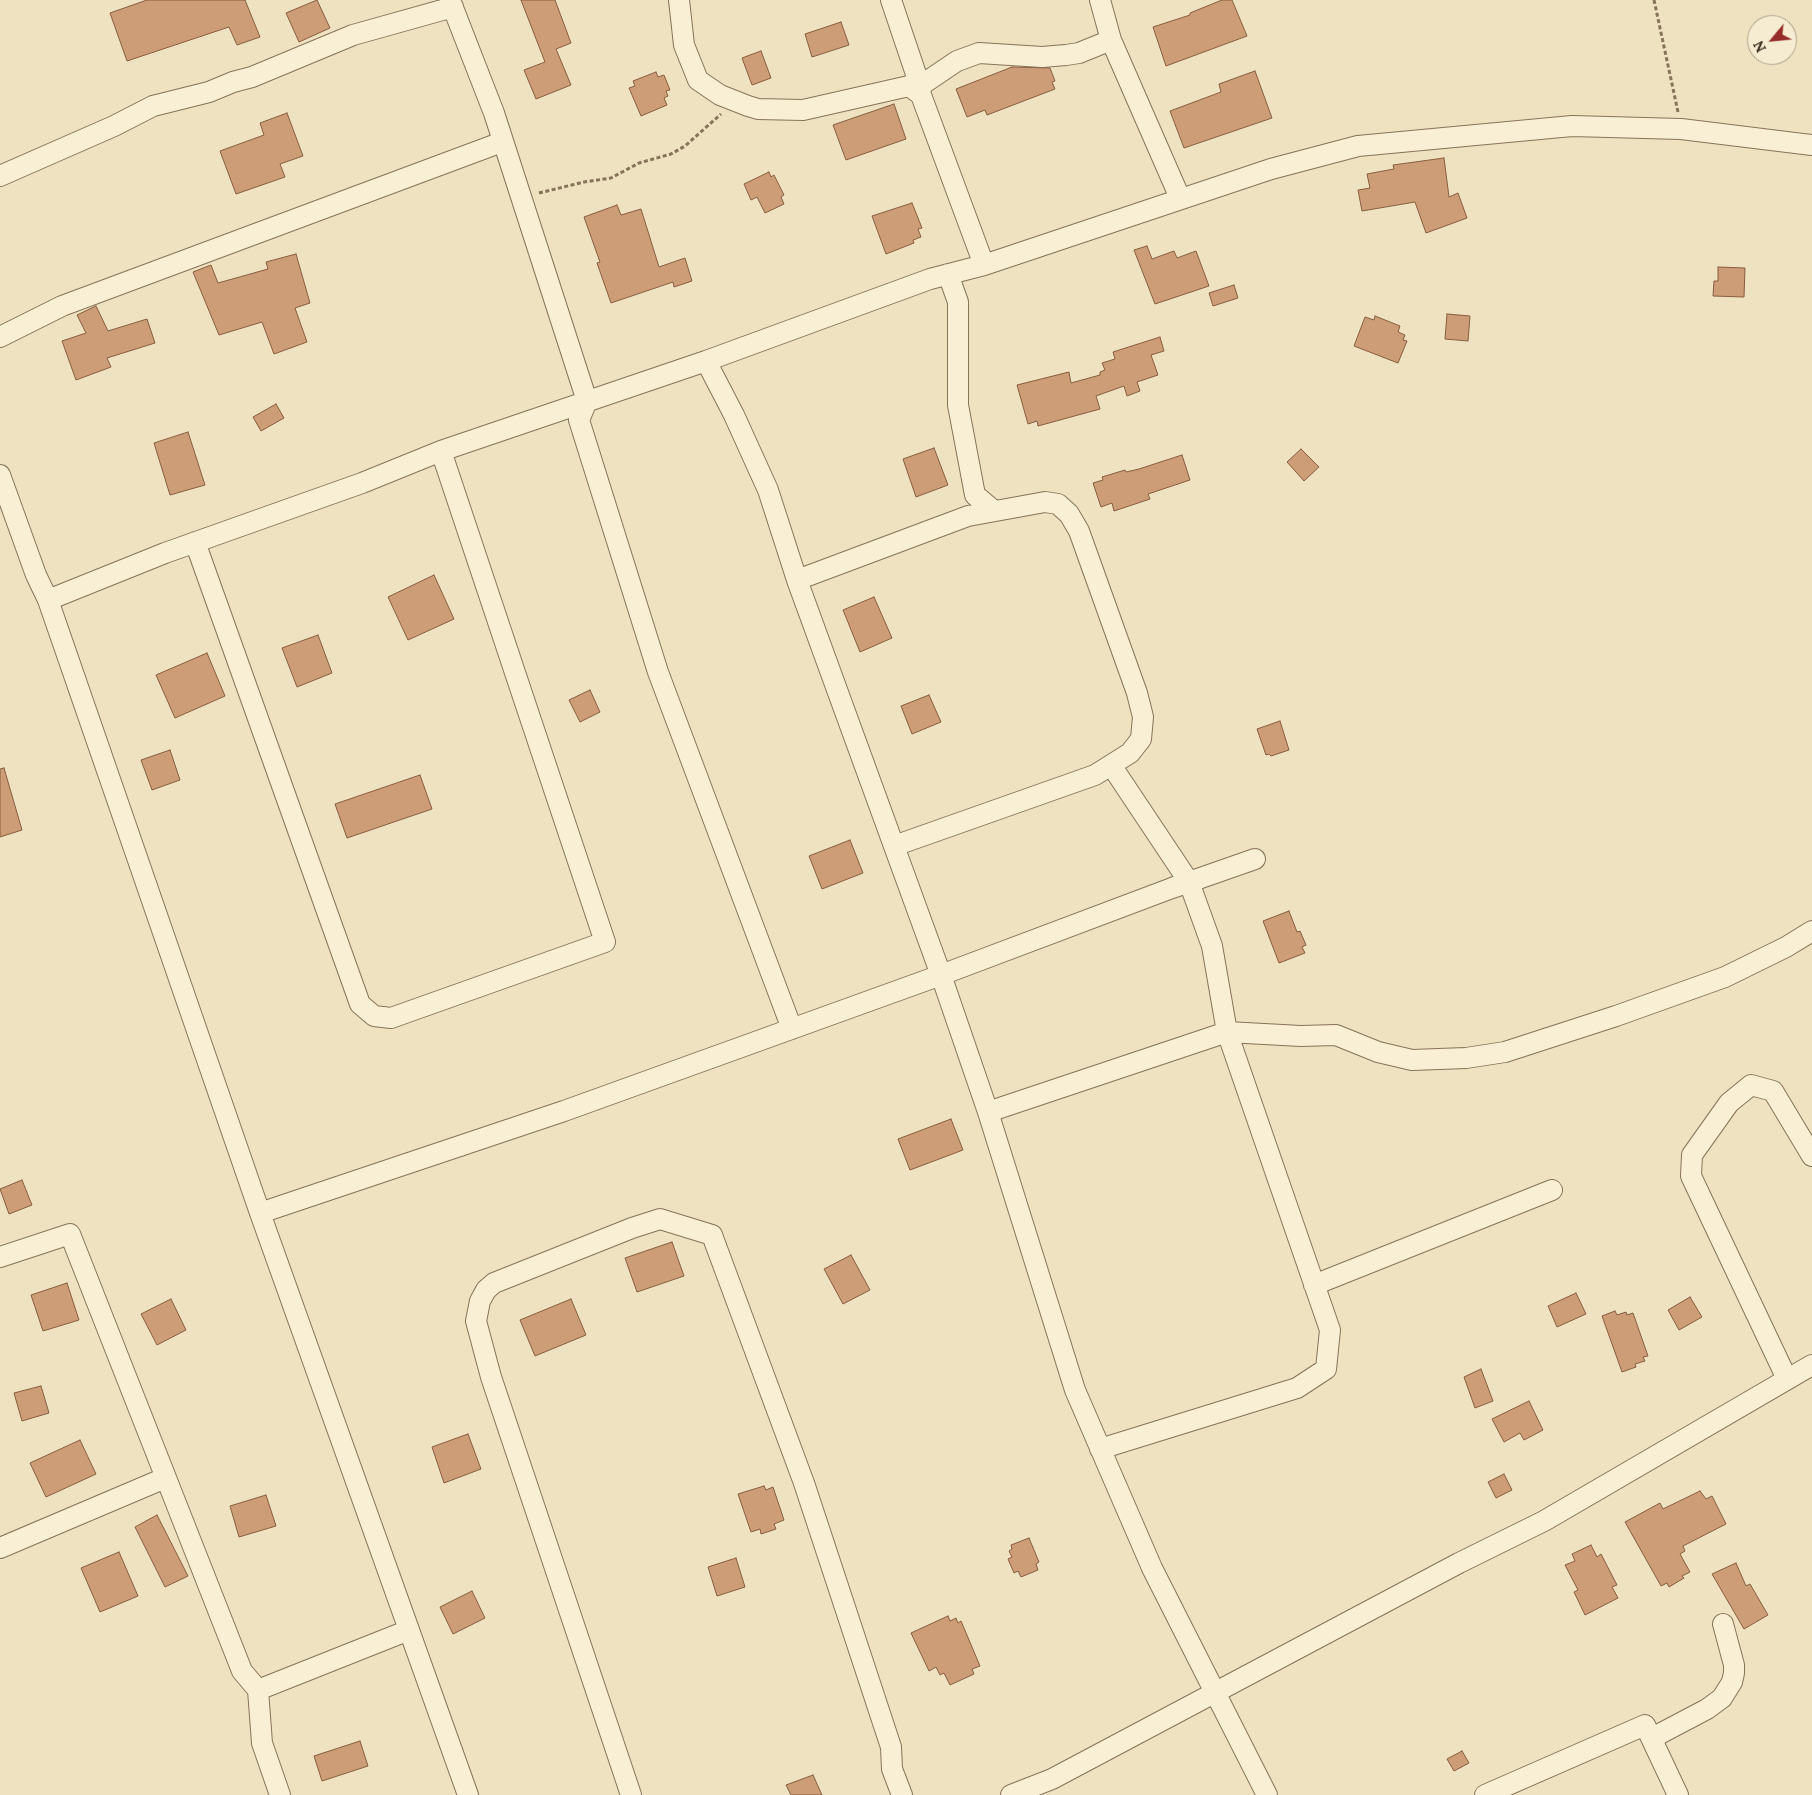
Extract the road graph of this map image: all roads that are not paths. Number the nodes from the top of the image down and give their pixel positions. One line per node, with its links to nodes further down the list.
1 (679, 0): 6 (street)
2 (891, 0): 6 (street)
3 (1103, 1): 5 (street)
4 (452, 4): 7 (street); 9 (street)
5 (1111, 40): 6 (street); 10 (street)
6 (920, 90): 11 (street)
7 (502, 142): 13 (street); 15 (street)
8 (1812, 145): 10 (street)
9 (0, 176)
10 (1180, 198): 11 (street)
11 (984, 265): 12 (street)
12 (948, 274): 14 (street); 18 (street)
13 (0, 336)
14 (706, 360): 15 (street); 20 (street)
15 (587, 402): 16 (street); 28 (street)
16 (441, 452): 19 (street); 19 (street)
17 (0, 475): 21 (street)
18 (994, 511): 20 (street); 22 (street)
19 (195, 542): 21 (street)
20 (797, 580): 23 (street)
21 (48, 600): 33 (street)
22 (1111, 765): 23 (street); 25 (street)
23 (894, 846): 27 (street)
24 (1255, 859): 25 (street)
25 (1189, 882): 27 (street); 29 (street)
26 (1812, 931): 29 (street)
27 (941, 976): 28 (street); 30 (street)
28 (792, 1029): 33 (street)
29 (1227, 1032): 30 (street); 35 (street)
30 (988, 1112): 38 (street)
31 (1812, 1156): 37 (street)
32 (1552, 1190): 35 (street)
33 (260, 1213): 42 (street)
34 (0, 1257): 39 (street)
35 (1314, 1285): 38 (street)
36 (1812, 1365): 37 (street)
37 (1787, 1379): 44 (street)
38 (1100, 1449): 44 (street)
39 (165, 1478): 40 (street); 43 (street)
40 (0, 1548)
41 (1723, 1624): 45 (street)
42 (409, 1630): 43 (street); 47 (street)
43 (258, 1690): 46 (street)
44 (1215, 1694): 50 (street); 51 (street)
45 (1652, 1738): 52 (street); 53 (street)
46 (280, 1795)
47 (468, 1795)
48 (632, 1795): 49 (street)
49 (902, 1795)
50 (1011, 1795)
51 (1267, 1795)
52 (1485, 1795)
53 (1678, 1795)

